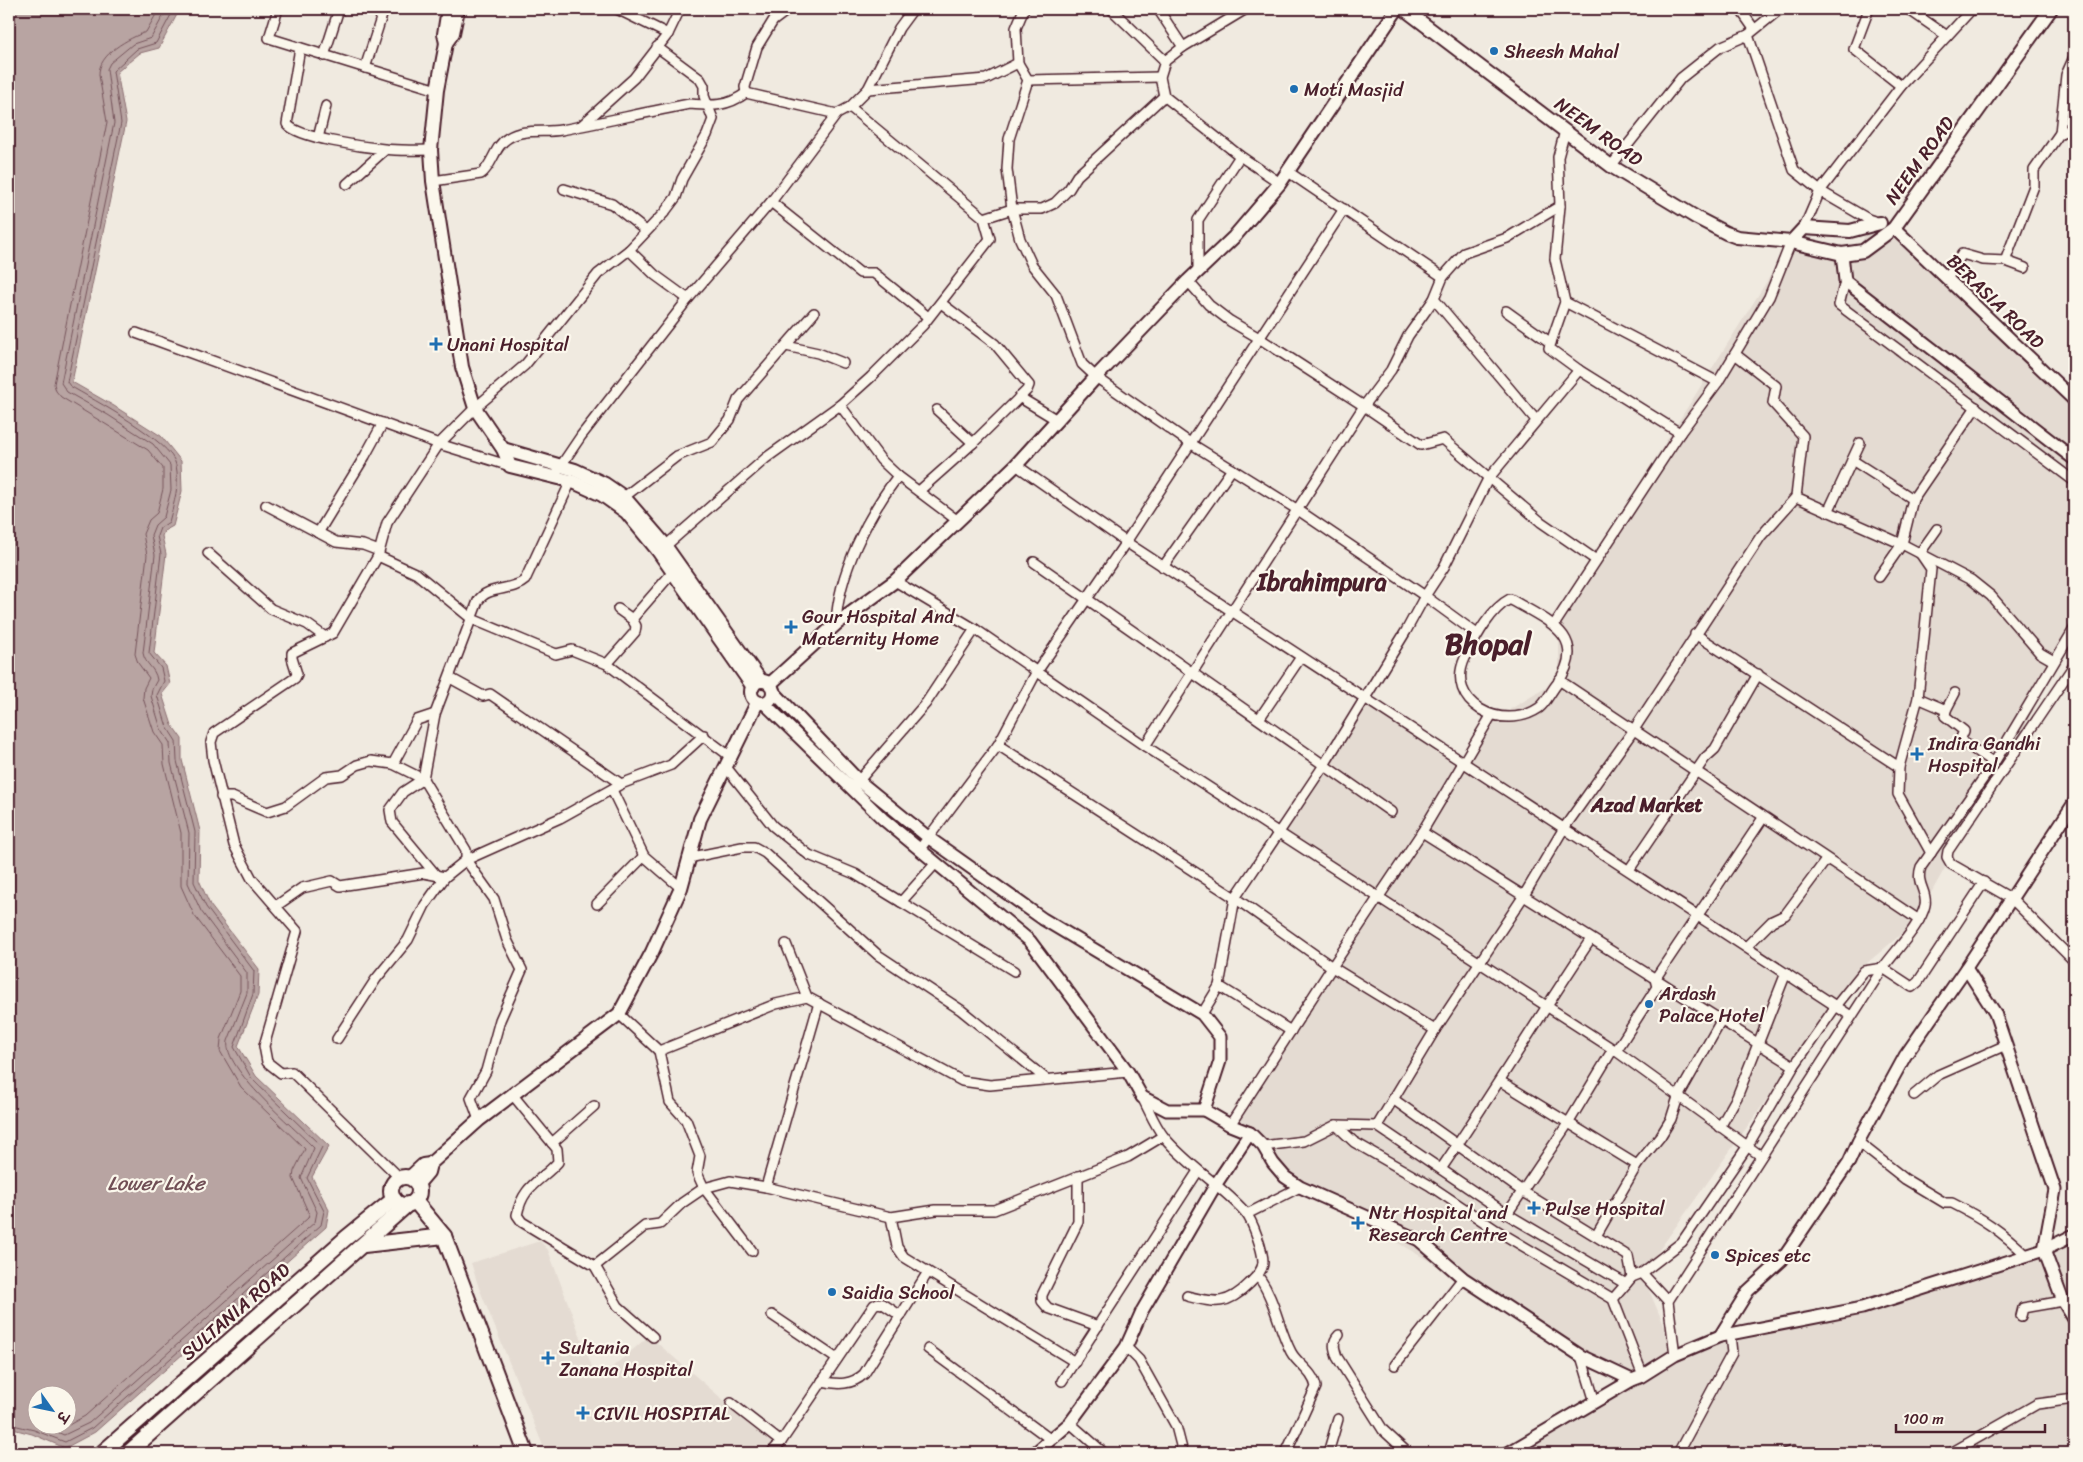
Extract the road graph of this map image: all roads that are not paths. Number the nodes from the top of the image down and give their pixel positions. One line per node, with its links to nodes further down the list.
1 (278, 9): 28 (street)
2 (339, 9): 29 (street)
3 (384, 9): 33 (street)
4 (448, 9): 25 (main road)
5 (458, 9): 25 (main road)
6 (617, 9): 23 (street)
7 (680, 9): 23 (street)
8 (789, 9): 39 (street)
9 (912, 9): 37 (street)
10 (1024, 9): 32 (street)
11 (1111, 9): 31 (street)
12 (1158, 9): 27 (street)
13 (1246, 9): 27 (street)
14 (1397, 9): 54 (main road)
15 (1404, 9): 47 (main road, NEEM ROAD)
16 (1740, 9): 22 (street)
17 (1780, 9): 22 (street)
18 (1869, 9): 36 (street)
19 (1908, 9): 24 (street)
20 (1972, 9): 24 (street)
21 (2051, 9): 67 (main road, NEEM ROAD)
22 (1751, 32): 53 (street); 59 (street)
23 (668, 34): 26 (street)
24 (1947, 36): 36 (street)
25 (446, 43): 38 (main road)
26 (657, 47): 42 (street); 45 (street)
27 (1183, 47): 31 (street)
28 (300, 48): 29 (street); 49 (street)
29 (324, 56): 33 (street)
30 (2074, 57): 48 (street)
31 (1165, 61): 34 (street)
32 (1018, 63): 35 (street); 37 (street)
33 (365, 68): 38 (street)
34 (1160, 77): 35 (street); 40 (street)
35 (1028, 80): 62 (street)
36 (1901, 86): 59 (street)
37 (868, 89): 43 (street)
38 (437, 90): 51 (main road)
39 (746, 93): 42 (street); 44 (street)
40 (1164, 96): 52 (street); 62 (street)
41 (326, 106): 49 (street)
42 (708, 106): 45 (street); 68 (street)
43 (850, 107): 44 (street); 64 (street)
44 (837, 114): 60 (street)
45 (582, 125): 55 (street)
46 (2074, 128): 48 (street)
47 (1565, 131): 53 (main road, NEEM ROAD); 61 (street)
48 (2060, 133): 72 (street)
49 (318, 138): 50 (street)
50 (385, 150): 51 (street); 57 (street)
51 (431, 150): 55 (main road)
52 (1240, 156): 56 (street); 74 (street)
53 (1611, 166): 69 (main road, NEEM ROAD)
54 (1288, 171): 56 (main road); 63 (street)
55 (433, 182): 99 (main road)
56 (1280, 183): 74 (main road)
57 (348, 184)
58 (564, 190): 68 (street)
59 (1820, 190): 65 (street); 66 (street)
60 (771, 202): 79 (street); 85 (street)
61 (1560, 206): 75 (street); 81 (street)
62 (1012, 209): 64 (street); 93 (street)
63 (1344, 209): 75 (street); 87 (street)
64 (984, 218): 82 (street)
65 (1880, 223): 66 (main road); 67 (street)
66 (1804, 228): 69 (main road)
67 (1894, 228): 71 (main road, NEEM ROAD); 76 (street, BERASIA ROAD)
68 (646, 231): 70 (street)
69 (1791, 242): 71 (main road, NEEM ROAD); 90 (street)
70 (629, 250): 79 (street); 99 (street)
71 (1842, 254): 78 (street)
72 (2006, 260): 73 (street); 76 (street)
73 (2025, 268)
74 (1198, 271): 77 (main road)
75 (1443, 276): 80 (street)
76 (1947, 279): 96 (street, BERASIA ROAD)
77 (1188, 281): 87 (street); 93 (main road)
78 (1845, 282): 100 (street); 111 (street)
79 (688, 299): 116 (street)
80 (1434, 299): 98 (street); 103 (street)
81 (1565, 302): 88 (street); 94 (street)
82 (941, 303): 85 (street); 95 (street)
83 (1506, 311): 88 (street)
84 (814, 313): 89 (street)
85 (928, 317): 97 (street)
86 (136, 333): 104 (street)
87 (1259, 338): 98 (street); 108 (street)
88 (1550, 343): 92 (street)
89 (786, 346): 91 (street); 123 (street)
90 (1734, 354): 94 (street); 122 (street)
91 (843, 363)
92 (1578, 370): 103 (street); 105 (street)
93 (1096, 377): 102 (main road); 108 (street)
94 (1718, 382): 105 (street)
95 (1019, 397): 102 (street); 107 (street)
96 (2074, 400)
97 (840, 405): 117 (street); 133 (street)
98 (1364, 406): 118 (street); 126 (street)
99 (475, 408): 109 (street); 110 (main road)
100 (1976, 408): 120 (street); 124 (street)
101 (937, 410): 107 (street)
102 (1057, 420): 113 (main road)
103 (1536, 420): 118 (street)
104 (383, 423): 109 (street); 130 (street)
105 (1680, 433): 137 (street)
106 (1860, 442): 112 (street)
107 (973, 443): 121 (street)
108 (1190, 443): 115 (street); 131 (street)
109 (439, 444): 114 (street); 136 (street)
110 (503, 450): 114 (main road); 116 (main road)
111 (2074, 458)
112 (1852, 460): 124 (street); 127 (street)
113 (1016, 465): 128 (main road); 131 (street)
114 (510, 466): 116 (main road)
115 (1232, 469): 126 (street); 139 (street)
116 (557, 472): 119 (main road); 123 (main road)
117 (898, 476): 121 (street); 149 (street)
118 (1488, 478): 137 (street); 143 (street)
119 (571, 481): 133 (main road); 147 (street)
120 (2074, 481)
121 (919, 491): 128 (street)
122 (1796, 497): 127 (street); 154 (street)
123 (624, 498): 133 (main road)
124 (1913, 499): 132 (street)
125 (266, 505): 130 (street)
126 (1298, 510): 143 (street); 146 (street)
127 (1828, 512): 132 (street)
128 (958, 521): 142 (main road)
129 (1937, 529): 135 (street)
130 (318, 533): 136 (street)
131 (1126, 542): 139 (street); 144 (street)
132 (1902, 544): 135 (street); 141 (street)
133 (662, 549): 140 (main road); 165 (main road)
134 (208, 553): 155 (street)
135 (1920, 553): 157 (street); 168 (street)
136 (378, 554): 147 (street); 155 (street)
137 (1596, 560): 150 (street)
138 (1034, 562): 144 (street)
139 (1163, 567): 146 (street)
140 (672, 573): 148 (street); 165 (main road)
141 (1879, 576)
142 (894, 581): 149 (main road); 151 (street)
143 (1425, 596): 153 (street); 167 (street)
144 (1086, 598): 160 (street); 161 (street)
145 (618, 609): 148 (street)
146 (1233, 612): 156 (street); 161 (street)
147 (472, 618): 158 (street); 163 (street)
148 (632, 619): 158 (street)
149 (836, 624): 165 (main road)
150 (1554, 625): 153 (street); 164 (street)
151 (975, 629): 160 (street); 187 (street)
152 (2074, 629): 157 (street)
153 (1477, 634): 172 (street)
154 (1695, 634): 162 (street); 174 (street)
155 (325, 637): 189 (street)
156 (1301, 657): 167 (street); 173 (street)
157 (2054, 661): 180 (street)
158 (607, 664): 175 (street)
159 (2074, 665): 207 (street)
160 (1036, 673): 176 (street); 177 (street)
161 (1194, 673): 173 (street); 177 (street)
162 (1758, 674): 183 (street); 184 (street)
163 (450, 678): 171 (street); 186 (street)
164 (1559, 680): 172 (street); 174 (street)
165 (764, 686): 169 (main road); 169 (main road); 187 (street)
166 (1955, 694): 170 (street)
167 (1364, 698): 179 (street); 182 (street)
168 (1918, 698): 170 (street); 183 (street)
169 (761, 703): 178 (main road); 187 (street)
170 (1946, 710): 180 (street)
171 (435, 714): 181 (street); 185 (street)
172 (1491, 716): 179 (street)
173 (1259, 719): 182 (street)
174 (1633, 731): 184 (street); 193 (street)
175 (704, 735): 178 (street); 186 (street)
176 (998, 745): 196 (street); 211 (street)
177 (1145, 746): 194 (street)
178 (728, 762): 200 (main road); 214 (street)
179 (1465, 762): 193 (street); 195 (street)
180 (1994, 763): 198 (street)
181 (393, 764): 185 (street); 189 (street)
182 (1324, 765): 191 (street); 194 (street)
183 (1899, 767): 198 (street)
184 (1695, 772): 192 (street); 204 (street)
185 (423, 779): 201 (street); 206 (street)
186 (621, 784): 188 (street)
187 (855, 785): 196 (street); 197 (street)
188 (612, 790): 199 (street); 201 (street)
189 (221, 798): 216 (street)
190 (2074, 803): 213 (street)
191 (1391, 812)
192 (1763, 818): 202 (street); 217 (street)
193 (1564, 828): 204 (street); 210 (street)
194 (1277, 832): 211 (street); 212 (street)
195 (1422, 832): 210 (street); 212 (street)
196 (929, 838): 197 (street); 205 (street)
197 (919, 850): 203 (street)
198 (1931, 853): 218 (street)
199 (644, 856): 208 (street); 215 (street)
200 (688, 858): 208 (main road); 248 (street)
201 (466, 860): 206 (street); 257 (street)
202 (1826, 860): 218 (street); 221 (street)
203 (936, 863): 209 (street); 214 (street)
204 (1629, 870): 217 (street)
205 (982, 874): 209 (street); 236 (street)
206 (441, 876): 216 (street); 241 (street)
207 (1984, 882): 213 (street); 225 (street)
208 (681, 888): 235 (main road)
209 (969, 890): 247 (street)
210 (1523, 897): 219 (street); 223 (street)
211 (1235, 898): 224 (street); 230 (street)
212 (1378, 898): 223 (street); 224 (street)
213 (2012, 899): 222 (street); 226 (street)
214 (901, 902): 227 (street)
215 (597, 904)
216 (276, 906): 275 (street)
217 (1699, 916): 221 (street); 229 (street)
218 (1919, 920): 225 (street)
219 (1591, 939): 229 (street); 234 (street)
220 (786, 944): 231 (street)
221 (1746, 947): 228 (street)
222 (2074, 960)
223 (1480, 962): 234 (street); 239 (street)
224 (1332, 967): 239 (street); 240 (street)
225 (1882, 968): 233 (street); 237 (street)
226 (1966, 968): 243 (street); 265 (street)
227 (1014, 971)
228 (1786, 973): 233 (street); 242 (street)
229 (1655, 979): 238 (street); 244 (street)
230 (1219, 986): 236 (street); 240 (street)
231 (808, 997): 232 (street); 245 (street)
232 (819, 1003): 248 (street); 277 (street)
233 (1836, 1006): 237 (street); 246 (street)
234 (1546, 1007): 244 (street); 249 (street)
235 (619, 1014): 245 (street); 250 (main road)
236 (1202, 1014): 256 (street)
237 (1851, 1016): 270 (street)
238 (1721, 1021): 242 (street); 252 (street)
239 (1435, 1030): 254 (street)
240 (1291, 1031): 259 (street)
241 (337, 1039)
242 (1759, 1044): 246 (street); 262 (street)
243 (2006, 1045): 251 (street); 290 (street)
244 (1614, 1050): 252 (street); 258 (street)
245 (659, 1051): 278 (street)
246 (1794, 1066): 269 (street)
247 (1128, 1072): 248 (street); 253 (street)
248 (1046, 1079)
249 (1500, 1081): 258 (street); 267 (street)
250 (512, 1094): 257 (main road); 266 (street)
251 (1914, 1095)
252 (1678, 1097): 262 (street); 271 (street)
253 (1142, 1098): 256 (street); 264 (street)
254 (1393, 1099): 261 (street); 267 (street)
255 (594, 1106): 266 (street)
256 (1204, 1110): 259 (street)
257 (478, 1120): 275 (main road)
258 (1569, 1122): 271 (street); 280 (street)
259 (1230, 1125): 263 (street)
260 (1336, 1125): 261 (street); 268 (street); 300 (street)
261 (1377, 1126): 272 (street)
262 (1720, 1127): 269 (street)
263 (1250, 1133): 268 (street); 276 (street)
264 (1163, 1136): 273 (street); 274 (street)
265 (1858, 1142): 292 (street); 309 (street)
266 (552, 1143): 293 (street)
267 (1457, 1145): 272 (street); 280 (street)
268 (1264, 1146): 279 (street)
269 (1747, 1147): 270 (street); 295 (street)
270 (1761, 1156): 301 (street)
271 (1637, 1165): 288 (street)
272 (1440, 1169): 284 (street)
273 (1198, 1171): 276 (street); 307 (street)
274 (1078, 1176): 285 (street); 307 (street)
275 (409, 1180): 281 (main road); 282 (main road)
276 (1216, 1184): 283 (street); 311 (street)
277 (766, 1187): 278 (street); 285 (street)
278 (704, 1188): 291 (street); 293 (street)
279 (1300, 1188): 283 (street); 297 (street)
280 (1522, 1190): 284 (street); 288 (street)
281 (394, 1199): 282 (main road); 328 (main road, SULTANIA ROAD)
282 (412, 1203): 287 (main road); 289 (main road, SULTANIA ROAD)
283 (1247, 1214): 296 (street)
284 (1507, 1214): 298 (street)
285 (891, 1217): 294 (street)
286 (2074, 1235): 290 (street)
287 (444, 1236): 289 (main road); 330 (main road)
288 (1596, 1236): 298 (street)
289 (364, 1244): 329 (main road, SULTANIA ROAD)
290 (2044, 1250): 292 (street); 302 (street)
291 (752, 1251)
292 (2026, 1256): 309 (street)
293 (595, 1266): 310 (street)
294 (928, 1272): 304 (street); 316 (street)
295 (1642, 1273): 298 (street); 301 (street)
296 (1258, 1276): 299 (street); 335 (street)
297 (1463, 1278): 314 (street); 317 (street)
298 (1629, 1281): 300 (street)
299 (1187, 1296)
300 (1613, 1299): 318 (street)
301 (1668, 1301): 313 (street)
302 (2063, 1301): 305 (street); 306 (street)
303 (772, 1315): 315 (street)
304 (901, 1316): 315 (street); 319 (street)
305 (2021, 1316)
306 (2074, 1319)
307 (1098, 1326): 316 (street)
308 (1339, 1335): 337 (street)
309 (1725, 1336): 313 (street); 339 (street)
310 (653, 1337)
311 (1126, 1347): 325 (street); 334 (street)
312 (928, 1349): 326 (street)
313 (1675, 1355): 318 (street)
314 (1581, 1356): 318 (street); 322 (street)
315 (837, 1359): 319 (street)
316 (1075, 1362): 320 (street)
317 (1395, 1365)
318 (1637, 1378): 322 (street)
319 (822, 1381): 327 (street)
320 (1062, 1381)
321 (2074, 1399): 342 (street)
322 (1595, 1402): 338 (street)
323 (732, 1403): 327 (street)
324 (1338, 1419): 336 (street)
325 (1070, 1423): 326 (street); 333 (street)
326 (1050, 1438): 332 (street)
327 (781, 1442): 331 (street)
328 (102, 1453)
329 (128, 1453)
330 (526, 1453)
331 (771, 1453)
332 (1035, 1453)
333 (1104, 1453)
334 (1183, 1453)
335 (1286, 1453)
336 (1328, 1453)
337 (1408, 1453)
338 (1508, 1453)
339 (1678, 1453)
340 (1786, 1453): 341 (street)
341 (1794, 1453)
342 (1951, 1453)

